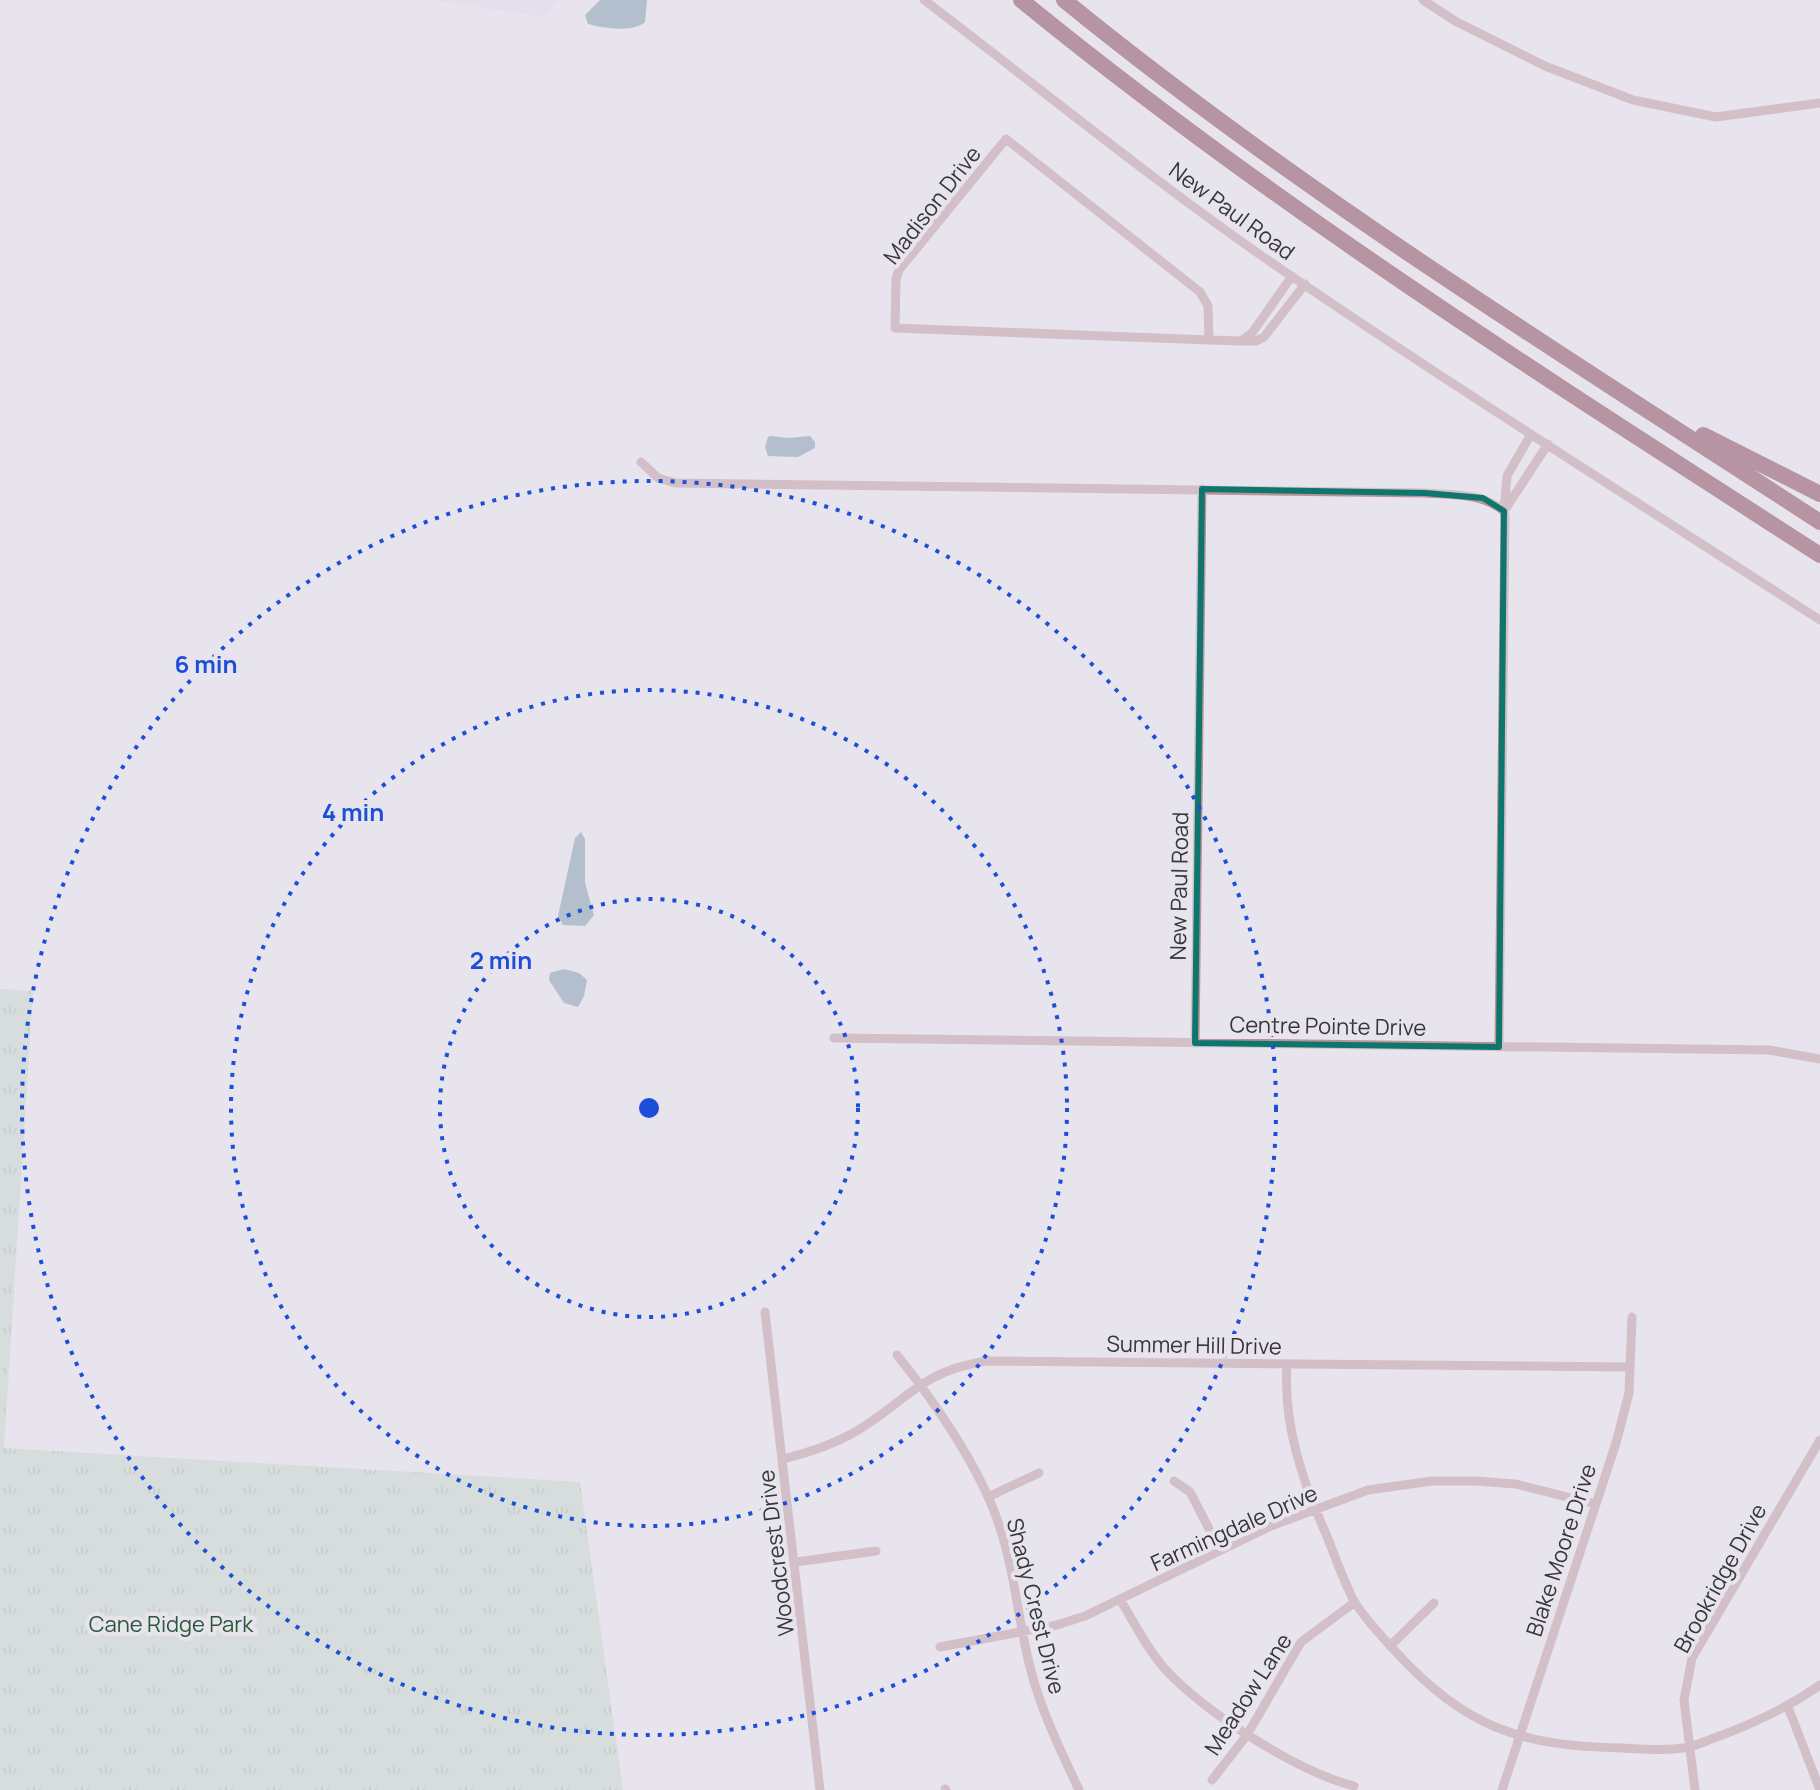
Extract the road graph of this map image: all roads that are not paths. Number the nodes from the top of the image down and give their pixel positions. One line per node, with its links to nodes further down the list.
1 (924, 0): 6 (street, New Paul Road)
2 (1021, 0): 20 (highway)
3 (1064, 0): 12 (highway)
4 (1423, 0): 5 (street)
5 (1820, 103)
6 (1292, 276): 7 (street, New Paul Road); 8 (street)
7 (1305, 284): 9 (street, Madison Drive); 13 (street, New Paul Road)
8 (1271, 307): 9 (street); 11 (street)
9 (1282, 315): 11 (street, Madison Drive)
10 (1209, 340): 10 (street, Madison Drive); 11 (street, Madison Drive)
11 (1241, 341)
12 (1617, 390): 17 (highway); 19 (highway)
13 (1531, 434): 14 (street, New Paul Road); 18 (street)
14 (1548, 444): 18 (street); 21 (street, New Paul Road)
15 (641, 462): 16 (street)
16 (1202, 489): 18 (street); 23 (street, New Paul Road)
17 (1820, 494)
18 (1504, 511): 24 (street)
19 (1820, 522)
20 (1820, 555)
21 (1820, 620)
22 (834, 1038): 23 (street, Centre Pointe Drive)
23 (1195, 1043): 24 (street, Centre Pointe Drive)
24 (1499, 1047): 25 (street, Centre Pointe Drive)
25 (1820, 1059)
26 (765, 1312): 33 (street, Woodcrest Drive)
27 (1632, 1317): 30 (street, Blake Moore Drive)
28 (897, 1355): 31 (street, Shady Crest Drive)
29 (1287, 1364): 30 (street, Summer Hill Drive); 31 (street, Summer Hill Drive); 38 (street)
30 (1630, 1367): 37 (street, Blake Moore Drive)
31 (920, 1384): 33 (street, Summer Hill Drive); 36 (street, Shady Crest Drive)
32 (1819, 1446): 52 (street, Brookridge Drive)
33 (783, 1459): 41 (street, Woodcrest Drive)
34 (1039, 1473): 36 (street)
35 (1174, 1481): 39 (street)
36 (988, 1497): 45 (street, Shady Crest Drive)
37 (1595, 1504): 38 (street, Farmingdale Drive); 51 (street, Blake Moore Drive)
38 (1315, 1509): 39 (street, Farmingdale Drive); 43 (street)
39 (1220, 1550): 42 (street, Farmingdale Drive)
40 (876, 1551): 41 (street)
41 (796, 1562): 55 (street, Woodcrest Drive)
42 (1121, 1601): 45 (street, Farmingdale Drive); 50 (street)
43 (1355, 1602): 46 (street); 50 (street, Meadow Lane)
44 (1434, 1603): 46 (street)
45 (1024, 1631): 47 (street, Farmingdale Drive); 56 (street, Shady Crest Drive)
46 (1390, 1646): 51 (street)
47 (940, 1647)
48 (1820, 1685): 49 (street)
49 (1788, 1707): 52 (street); 59 (street)
50 (1247, 1735): 53 (street, Meadow Lane); 54 (street)
51 (1520, 1736): 52 (street); 57 (street, Blake Moore Drive)
52 (1689, 1747): 58 (street, Brookridge Drive)
53 (1212, 1780)
54 (1354, 1786)
55 (820, 1790)
56 (1079, 1790)
57 (1502, 1790)
58 (1695, 1790)
59 (1820, 1790)

